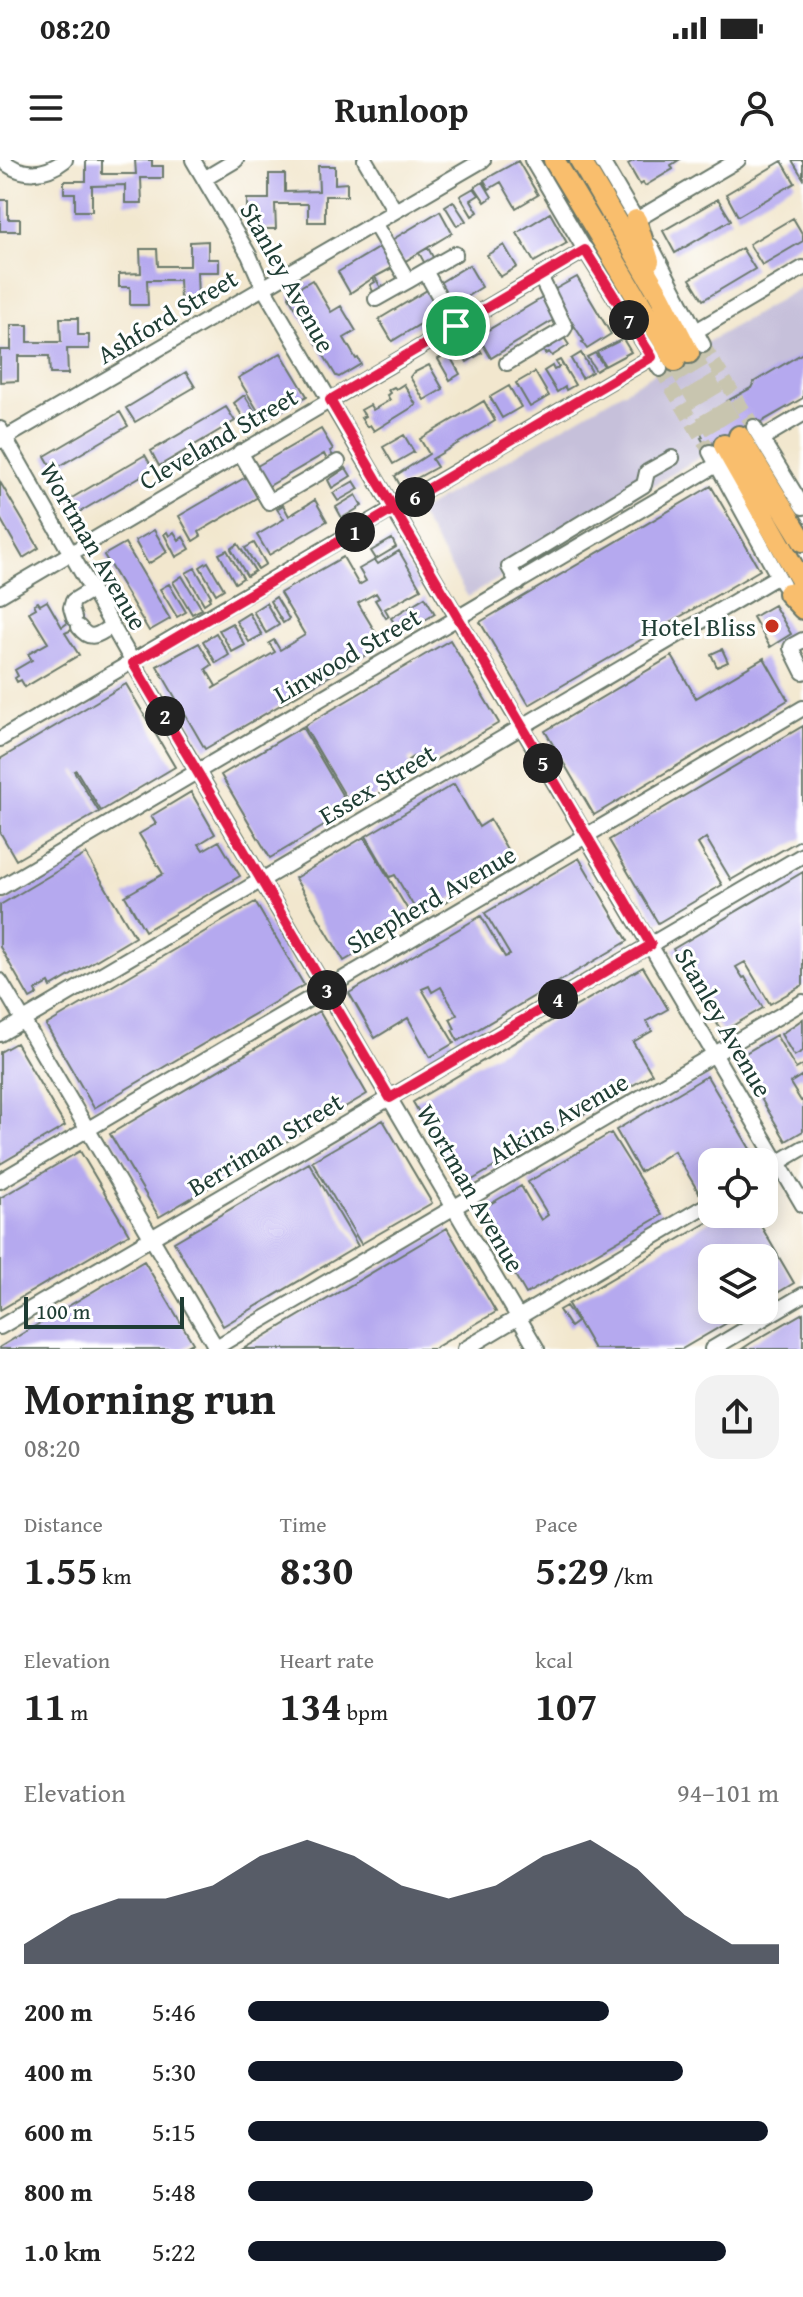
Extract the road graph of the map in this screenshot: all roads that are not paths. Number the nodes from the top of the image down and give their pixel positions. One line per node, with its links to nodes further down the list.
1 (2, 160): 2 (street)
2 (65, 160)
3 (193, 160): 12 (street, Stanley Avenue)
4 (236, 160): 12 (street)
5 (365, 160): 13 (street)
6 (483, 160): 13 (street, Ashford Street)
7 (532, 160): 16 (street)
8 (554, 160): 26 (highway)
9 (580, 160): 23 (highway)
10 (601, 160): 14 (street)
11 (738, 160): 14 (street)
12 (204, 179): 22 (street, Stanley Avenue)
13 (395, 211): 15 (street, Ashford Street)
14 (636, 220): 23 (highway); 26 (street)
15 (374, 223): 21 (street); 22 (street, Ashford Street)
16 (585, 250): 20 (street, Cleveland Street); 26 (street)
17 (455, 254): 19 (street)
18 (803, 268): 26 (street)
19 (425, 271): 21 (street); 25 (street)
20 (540, 276): 25 (street, Cleveland Street); 27 (street)
21 (408, 281): 24 (street)
22 (263, 287): 28 (street, Stanley Avenue); 30 (street, Ashford Street)
23 (660, 296): 26 (highway)
24 (376, 299)
25 (456, 326): 28 (street, Cleveland Street)
26 (679, 353): 36 (street)
27 (507, 363)
28 (330, 400): 32 (street, Cleveland Street); 36 (street, Stanley Avenue)
29 (803, 414): 31 (street, Linwood Street)
30 (2, 436): 38 (street, Wortman Avenue)
31 (734, 444): 35 (street); 37 (highway); 39 (street, Linwood Street); 40 (highway)
32 (240, 452): 34 (street); 38 (street, Cleveland Street)
33 (672, 458): 39 (street)
34 (338, 462)
35 (803, 507)
36 (394, 509): 44 (street, Stanley Avenue); 48 (street)
37 (803, 541)
38 (70, 553): 41 (street, Cleveland Street); 42 (street, Wortman Avenue)
39 (518, 583): 44 (street, Linwood Street)
40 (790, 585): 43 (highway); 45 (street); 51 (street, Essex Street)
41 (2, 589)
42 (91, 590): 46 (street, Wortman Avenue); 46 (street)
43 (803, 609)
44 (458, 618): 51 (street, Stanley Avenue); 53 (street, Linwood Street)
45 (803, 619)
46 (112, 626): 48 (street, Wortman Avenue)
47 (803, 640): 49 (street)
48 (133, 663): 52 (street); 53 (street, Wortman Avenue)
49 (803, 672)
50 (803, 708): 54 (street, Shepherd Avenue)
51 (522, 727): 54 (street, Stanley Avenue); 56 (street, Essex Street)
52 (0, 739)
53 (198, 771): 56 (street, Wortman Avenue); 57 (street, Linwood Street)
54 (586, 836): 58 (street, Stanley Avenue); 60 (street, Shepherd Avenue)
55 (803, 855): 58 (street, Berriman Street)
56 (262, 880): 60 (street, Wortman Avenue); 62 (street, Essex Street)
57 (0, 888)
58 (651, 945): 64 (street, Stanley Avenue); 65 (street, Berriman Street)
59 (0, 981): 62 (street)
60 (326, 989): 65 (street, Wortman Avenue); 66 (street, Shepherd Avenue)
61 (803, 1002): 64 (street, Atkins Avenue)
62 (23, 1020): 63 (street, Essex Street); 66 (street)
63 (0, 1034)
64 (715, 1054): 67 (street, Stanley Avenue); 72 (street, Atkins Avenue)
65 (390, 1098): 72 (street, Wortman Avenue); 74 (street, Berriman Street)
66 (88, 1129): 70 (street, Shepherd Avenue); 74 (street)
67 (769, 1148)
68 (803, 1148): 69 (street)
69 (778, 1163): 71 (street, Stanley Avenue)
70 (0, 1181)
71 (803, 1205)
72 (455, 1207): 76 (street, Wortman Avenue); 78 (street, Atkins Avenue)
73 (698, 1210): 76 (street)
74 (152, 1238): 77 (street, Berriman Street); 78 (street)
75 (803, 1295): 81 (street)
76 (519, 1317): 79 (street); 80 (street, Wortman Avenue)
77 (0, 1327)
78 (215, 1349)
79 (465, 1349)
80 (537, 1349)
81 (712, 1349)

